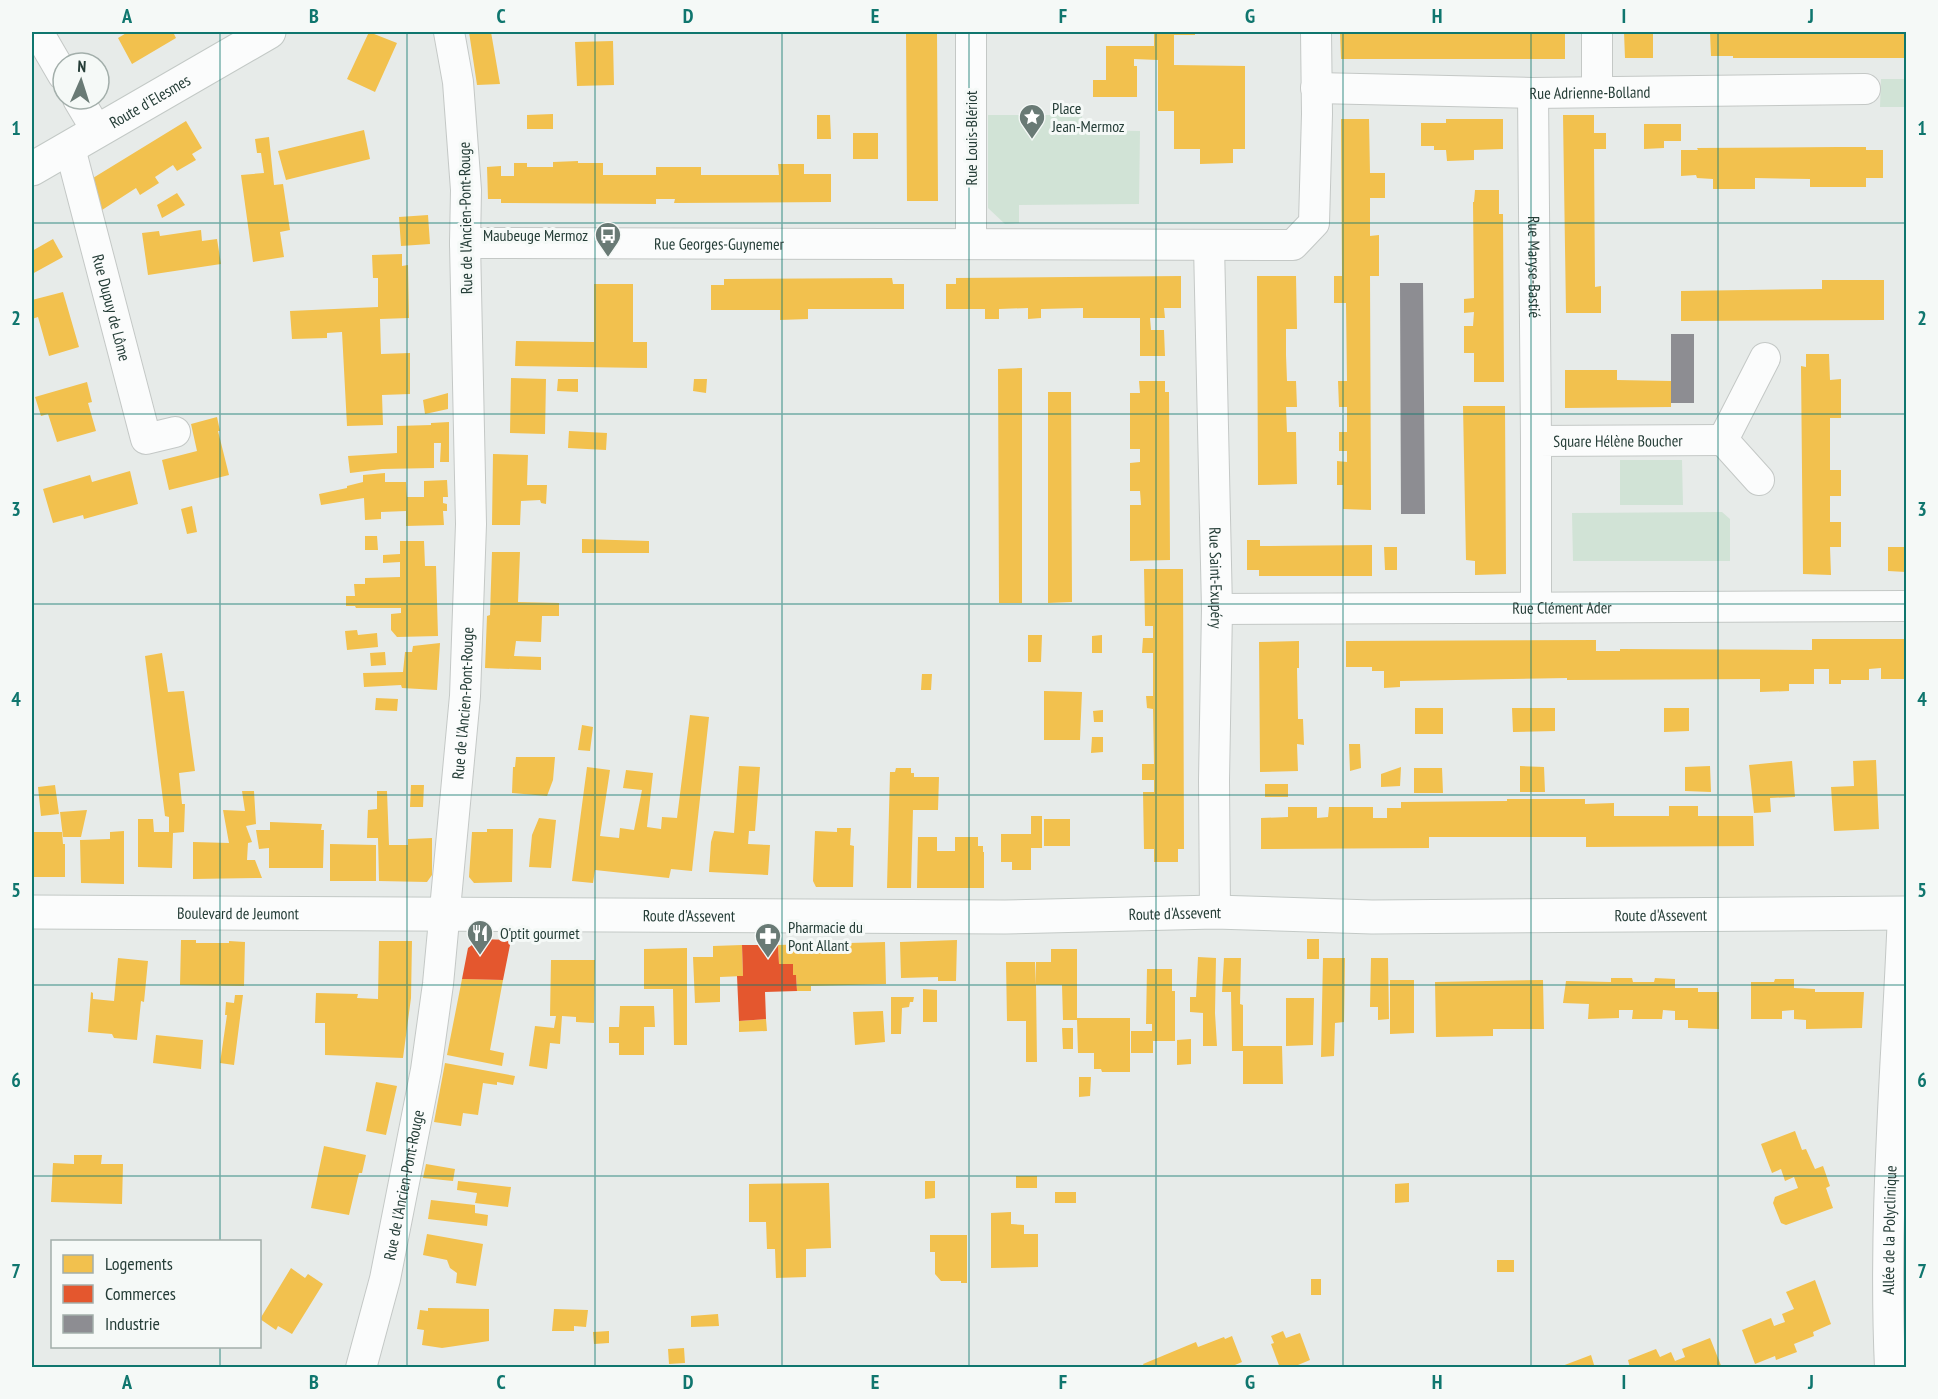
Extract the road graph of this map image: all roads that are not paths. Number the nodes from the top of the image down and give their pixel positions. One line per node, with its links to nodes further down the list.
1 (38, 32): 7 (street)
2 (269, 32): 13 (street, Route d'Elesmes)
3 (449, 32): 15 (street, Rue de l'Ancien-Pont-Rouge)
4 (971, 32): 16 (street, Rue Louis-Blériot)
5 (1316, 32): 8 (street)
6 (1597, 32): 10 (street)
7 (51, 54)
8 (1316, 88): 11 (street, Rue Adrienne-Bolland); 17 (street)
9 (1865, 89): 10 (street, Rue Adrienne-Bolland)
10 (1597, 92): 11 (street, Rue Adrienne-Bolland)
11 (1533, 93): 21 (street, Rue Maryse-Bastié)
12 (80, 111): 13 (street)
13 (84, 139): 14 (street, Route d'Elesmes); 19 (street, Rue Dupuy de Lôme)
14 (32, 169)
15 (465, 243): 16 (street, Rue Georges-Guynemer); 29 (street, Rue de l'Ancien-Pont-Rouge)
16 (971, 244): 17 (street)
17 (1209, 245): 25 (street, Rue Saint-Exupéry)
18 (1765, 358): 20 (street)
19 (174, 432)
20 (1723, 440): 21 (street, Square Hélène Boucher); 22 (street)
21 (1536, 441): 24 (street, Square Hélène Boucher)
22 (1760, 480)
23 (1906, 606): 24 (street, Rue Clément Ader)
24 (1536, 608): 25 (street, Rue Clément Ader)
25 (1217, 609): 27 (street, Rue Saint-Exupéry)
26 (32, 912): 29 (street, Boulevard de Jeumont)
27 (1215, 912): 28 (street, Route d'Assevent); 29 (street, Route d'Assevent)
28 (1905, 913): 31 (street, Allée de la Polyclinique)
29 (445, 914): 30 (street, Rue de l'Ancien-Pont-Rouge)
30 (361, 1368)
31 (1890, 1368)

